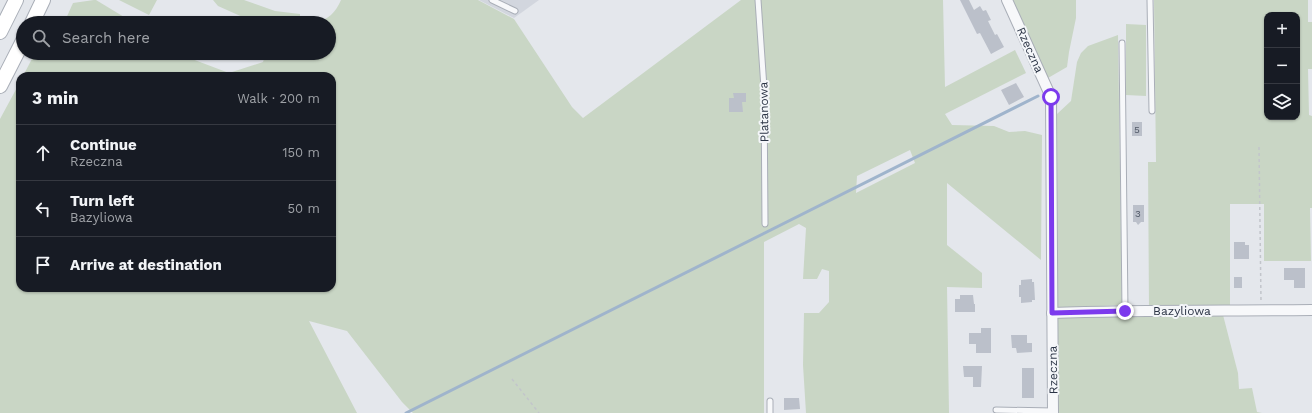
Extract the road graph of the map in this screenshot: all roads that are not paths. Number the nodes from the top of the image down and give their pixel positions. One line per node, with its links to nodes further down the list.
1 (16, 0): 9 (main road)
2 (43, 0): 8 (main road)
3 (492, 0): 7 (lane)
4 (758, 0): 14 (lane, Platanowa)
5 (1007, 0): 17 (street, Rzeczna)
6 (1150, 0): 13 (lane)
7 (515, 11)
8 (35, 16)
9 (0, 32)
10 (1122, 43): 16 (lane)
11 (16, 55): 12 (main road)
12 (0, 86)
13 (1152, 111)
14 (765, 224)
15 (1312, 310): 16 (street, Bazyliowa)
16 (1125, 311): 17 (street, Bazyliowa)
17 (1052, 313): 20 (street, Rzeczna)
18 (770, 401): 21 (lane)
19 (996, 410): 20 (lane)
20 (1053, 412)
21 (770, 413)

